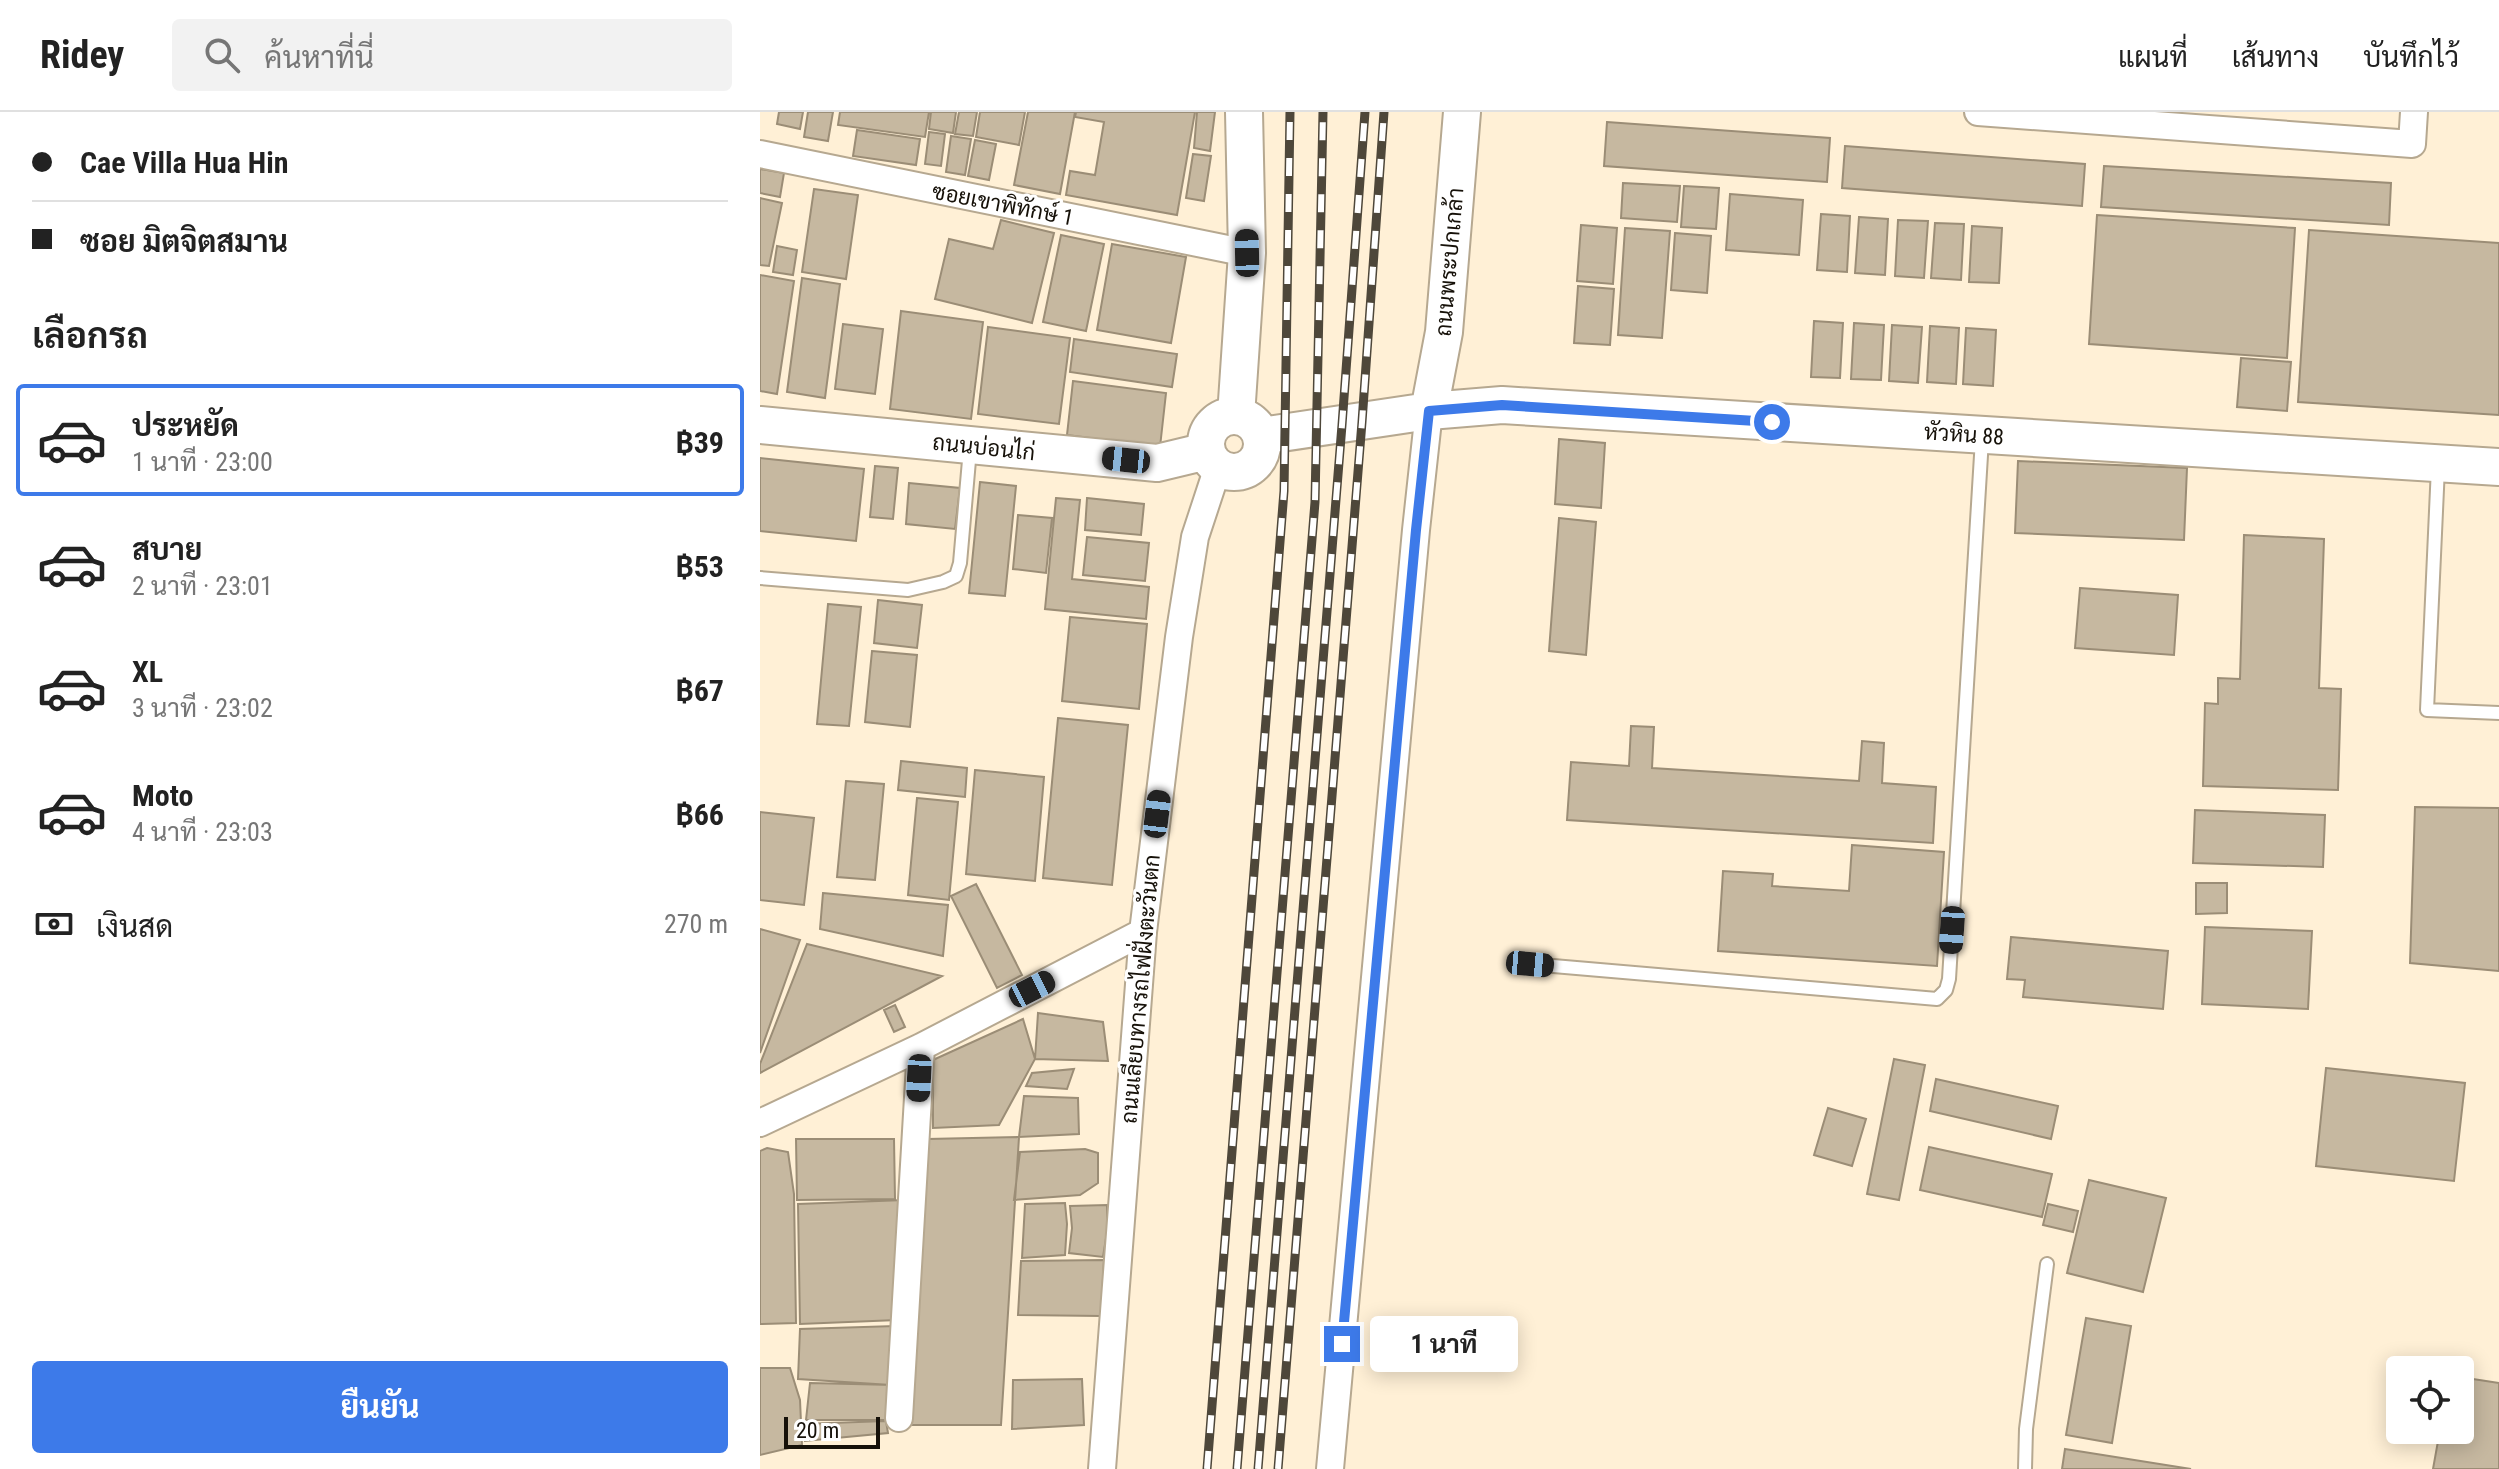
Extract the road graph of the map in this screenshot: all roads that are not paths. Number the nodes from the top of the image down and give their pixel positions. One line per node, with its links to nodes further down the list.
1 (1244, 112): 6 (street)
2 (1462, 112): 7 (street, ถนนพระปกเกล้า)
3 (1978, 112): 4 (street)
4 (2414, 112)
5 (760, 154): 6 (street, ซอยเขาพิทักษ์ 1)
6 (1247, 253): 9 (street)
7 (1429, 411): 9 (street, หัวหิน 88); 10 (street, หัวหิน 88); 24 (street)
8 (760, 425): 11 (street, ถนนบ่อนไก่)
9 (1249, 426): 12 (street); 12 (street)
10 (1983, 436): 13 (street, หัวหิน 88); 18 (lane)
11 (970, 445): 12 (street, ถนนบ่อนไก่); 15 (lane)
12 (1212, 459): 17 (street, ถนนเลียบทางรถไฟฝั่งตะวันตก)
13 (2438, 463): 14 (street, หัวหิน 88); 16 (lane)
14 (2499, 467)
15 (760, 578)
16 (2499, 713)
17 (1143, 932): 19 (street); 23 (street, ถนนเลียบทางรถไฟฝั่งตะวันตก)
18 (1530, 964)
19 (921, 1047): 20 (street); 22 (street)
20 (763, 1120)
21 (2047, 1264): 25 (lane)
22 (899, 1418)
23 (1102, 1469)
24 (1330, 1469)
25 (2025, 1469)

